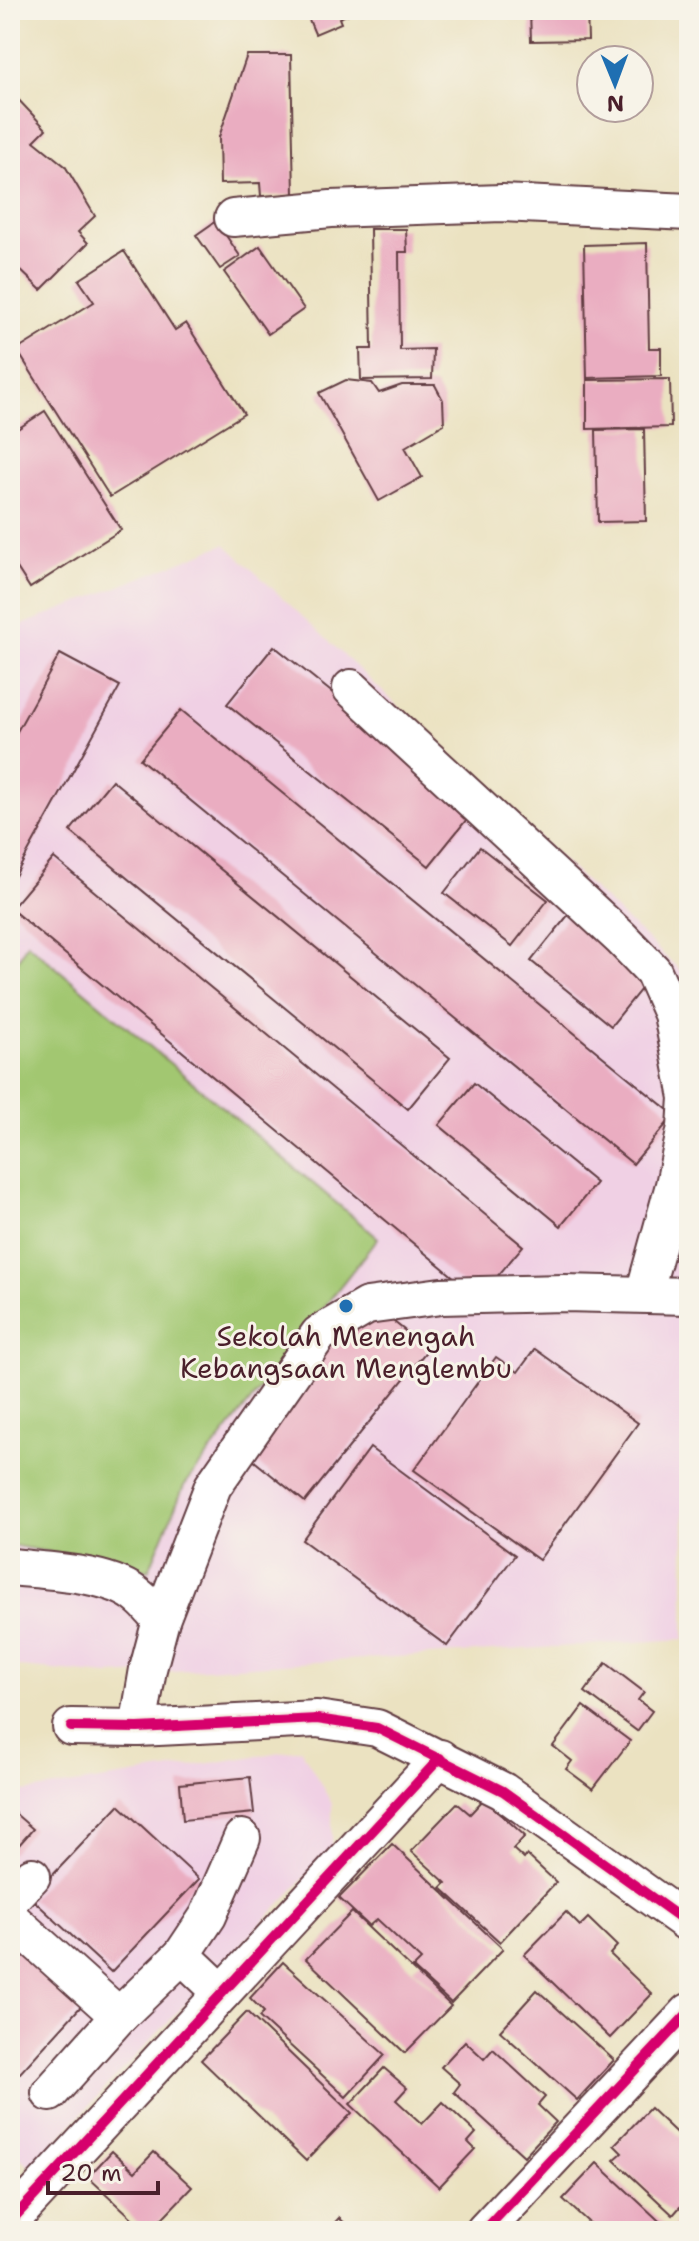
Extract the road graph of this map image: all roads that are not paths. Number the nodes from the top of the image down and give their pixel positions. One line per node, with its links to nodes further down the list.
1 (689, 212): 2 (street)
2 (233, 218)
3 (351, 688): 4 (street)
4 (644, 1294): 5 (street); 7 (street)
5 (689, 1296)
6 (10, 1567): 7 (street)
7 (161, 1620): 9 (street)
8 (71, 1727): 9 (street)
9 (138, 1728): 10 (street)
10 (440, 1758): 13 (street); 15 (street)
11 (242, 1838): 14 (street)
12 (10, 1918): 17 (street)
13 (689, 1924)
14 (182, 1955): 15 (street); 17 (street)
15 (222, 1993): 19 (street)
16 (689, 2012): 20 (street)
17 (119, 2016): 18 (street)
18 (50, 2093)
19 (10, 2222)
20 (484, 2231)

